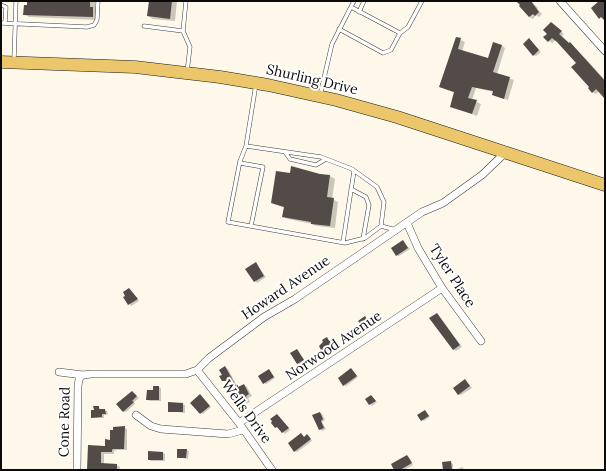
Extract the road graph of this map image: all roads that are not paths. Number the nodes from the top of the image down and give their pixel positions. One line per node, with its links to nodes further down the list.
1 (16, 1): 12 (lane)
2 (98, 1): 12 (lane)
3 (186, 1): 15 (lane)
4 (354, 1): 9 (lane)
5 (364, 1): 10 (lane)
6 (422, 1): 16 (lane)
7 (560, 1): 17 (street)
8 (1, 5): 11 (lane)
9 (351, 7): 10 (lane); 14 (lane)
10 (359, 12): 16 (lane)
11 (3, 23): 12 (lane)
12 (15, 24): 19 (lane)
13 (144, 26): 15 (lane)
14 (339, 29): 16 (lane); 22 (lane)
15 (183, 30): 20 (lane)
16 (400, 33)
17 (605, 51)
18 (1, 62): 19 (main road, Shurling Drive)
19 (14, 63): 20 (main road, Shurling Drive)
20 (187, 73): 21 (main road, Shurling Drive)
21 (256, 83): 22 (main road, Shurling Drive); 23 (lane)
22 (320, 96): 25 (main road, Shurling Drive)
23 (246, 146): 24 (lane); 27 (lane)
24 (285, 152): 26 (lane); 26 (lane)
25 (505, 153): 29 (main road, Shurling Drive); 31 (street, Howard Avenue)
26 (326, 159): 28 (lane)
27 (240, 163): 32 (lane); 32 (lane)
28 (354, 171): 30 (lane); 33 (lane)
29 (604, 182)
30 (351, 188): 35 (lane); 36 (lane)
31 (406, 223): 34 (street, Howard Avenue); 37 (street, Tyler Place)
32 (251, 226): 36 (lane)
33 (381, 226): 34 (lane); 35 (lane)
34 (397, 230): 39 (street, Howard Avenue)
35 (363, 239): 36 (lane)
36 (343, 242)
37 (442, 288): 38 (street, Tyler Place); 43 (street, Norwood Avenue)
38 (481, 341)
39 (197, 370): 41 (street); 43 (street, Wells Drive)
40 (59, 372): 41 (street)
41 (83, 376): 45 (street, Cone Road)
42 (136, 415): 44 (street)
43 (239, 423): 44 (street, Wells Drive)
44 (243, 430): 46 (street, Wells Drive)
45 (77, 470)
46 (272, 470)

